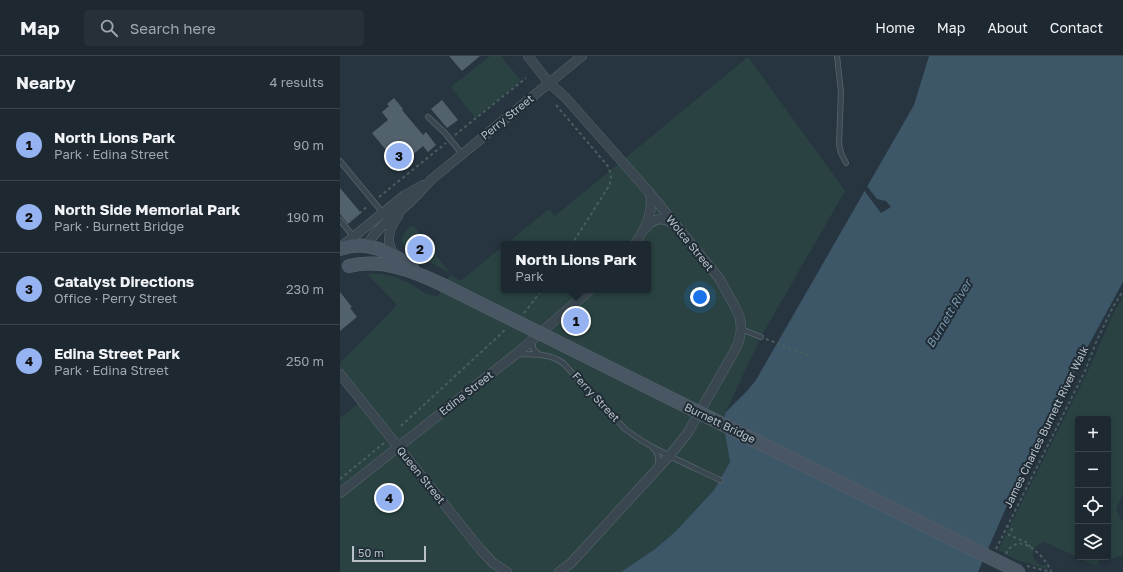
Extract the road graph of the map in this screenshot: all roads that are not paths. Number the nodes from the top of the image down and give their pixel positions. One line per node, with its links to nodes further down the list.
1 (528, 56): 4 (street, Wolca Street)
2 (582, 56): 4 (street, Perry Street)
3 (837, 56): 8 (lane)
4 (549, 83): 6 (street, Perry Street); 10 (street, Wolca Street)
5 (428, 117): 6 (lane)
6 (462, 154): 9 (street, Perry Street)
7 (340, 161): 12 (lane)
8 (846, 163)
9 (432, 179): 11 (street, Perry Street); 12 (street, Perry Street)
10 (649, 192): 14 (street, Wolca Street); 15 (street)
11 (411, 202): 18 (street, Perry Street); 20 (street)
12 (383, 213): 16 (street, Perry Street)
13 (340, 220): 16 (lane)
14 (679, 229): 15 (street); 24 (street, Wolca Street)
15 (642, 232): 17 (street)
16 (353, 236): 19 (street, Perry Street)
17 (637, 241)
18 (367, 246): 19 (main road, Burnett Bridge); 20 (main road, Burnett Bridge); 21 (main road, Perry Street)
19 (340, 248)
20 (398, 258): 22 (main road, Burnett Bridge)
21 (344, 267): 22 (main road, Burnett Bridge)
22 (420, 274): 36 (main road, Burnett Bridge, bridge)
23 (587, 293): 25 (street, Edina Street)
24 (741, 329): 26 (lane); 32 (street, Wolca Street)
25 (538, 335): 27 (street, Edina Street); 28 (lane)
26 (761, 337)
27 (516, 354): 28 (lane, Ferry Street); 31 (street, Edina Street)
28 (543, 355): 30 (lane, Ferry Street)
29 (340, 374): 31 (street, Queen Street)
30 (648, 443): 32 (lane, Ferry Street); 33 (lane, Ferry Street)
31 (398, 447): 35 (street, Edina Street); 37 (street, Queen Street)
32 (670, 455): 33 (street); 34 (lane, Ferry Street)
33 (653, 474): 38 (street)
34 (720, 480)
35 (340, 493)
36 (1022, 568)
37 (506, 572)
38 (559, 572)

